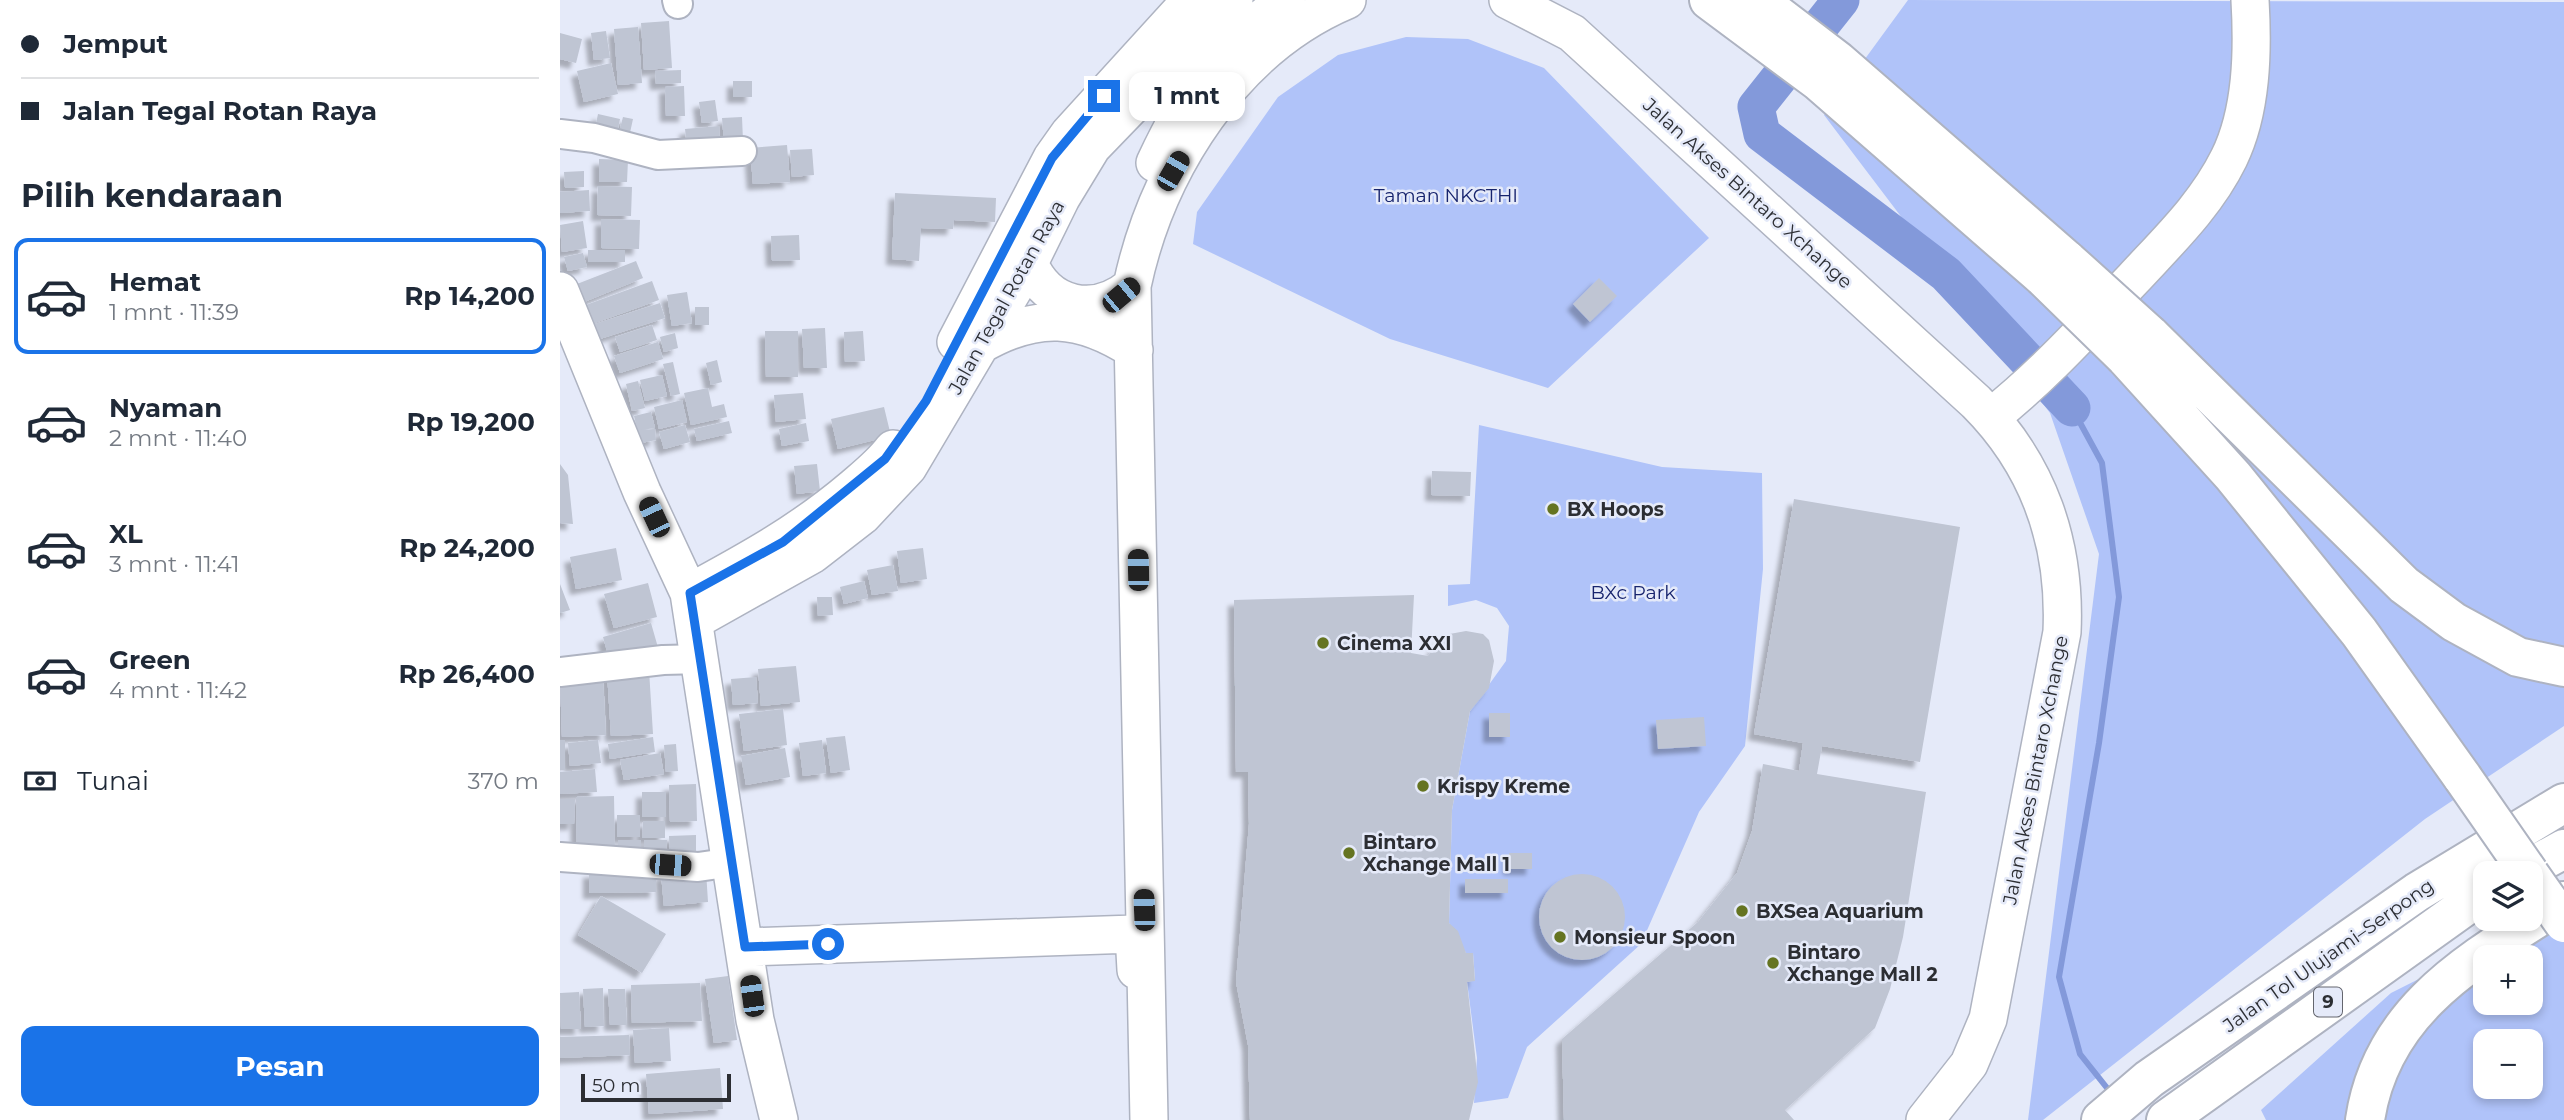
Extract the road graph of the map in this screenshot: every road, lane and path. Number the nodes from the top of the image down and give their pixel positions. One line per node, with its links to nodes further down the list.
1 (1191, 0): 18 (main road, Jalan Tegal Rotan Raya)
2 (1234, 0): 15 (main road, Jalan Tegal Rotan Raya)
3 (1286, 0): 14 (main road)
4 (1347, 0): 14 (main road)
5 (1508, 0): 11 (main road, Jalan Akses Bintaro Xchange)
6 (1553, 0): 11 (main road)
7 (1709, 0): 10 (highway)
8 (2227, 0): 19 (main road)
9 (2250, 0): 19 (main road)
10 (1761, 15): 20 (highway, bridge)
11 (1572, 33): 22 (main road, Jalan Akses Bintaro Xchange)
12 (560, 134): 13 (street)
13 (742, 151)
14 (1141, 246): 16 (main road)
15 (1029, 263): 16 (main road); 18 (main road, Jalan Tegal Rotan Raya)
16 (1132, 286): 21 (main road)
17 (563, 305): 23 (main road)
18 (971, 339): 21 (main road); 23 (main road, Jalan Tegal Rotan Raya)
19 (2056, 343): 22 (main road)
20 (2137, 346): 25 (highway); 30 (highway, bridge)
21 (1134, 350): 40 (main road)
22 (1984, 410): 41 (main road, Jalan Akses Bintaro Xchange)
23 (692, 606): 24 (main road)
24 (702, 659): 26 (street); 32 (main road)
25 (2564, 667)
26 (560, 672)
27 (2564, 803): 42 (highway, Jalan Tol Ulujami–Serpong / 9)
28 (2564, 849): 31 (highway)
29 (560, 857): 32 (street)
30 (2521, 861)
31 (2542, 861)
32 (733, 862): 37 (main road)
33 (2543, 893): 36 (highway, bridge)
34 (2473, 901): 38 (highway, Jalan Tol Ulujami–Serpong / 9)
35 (2564, 901): 43 (highway)
36 (2564, 923)
37 (745, 947): 39 (main road); 40 (main road)
38 (2175, 1113)
39 (779, 1120)
40 (1149, 1120)
41 (1925, 1120)
42 (2101, 1120)
43 (2365, 1120)

